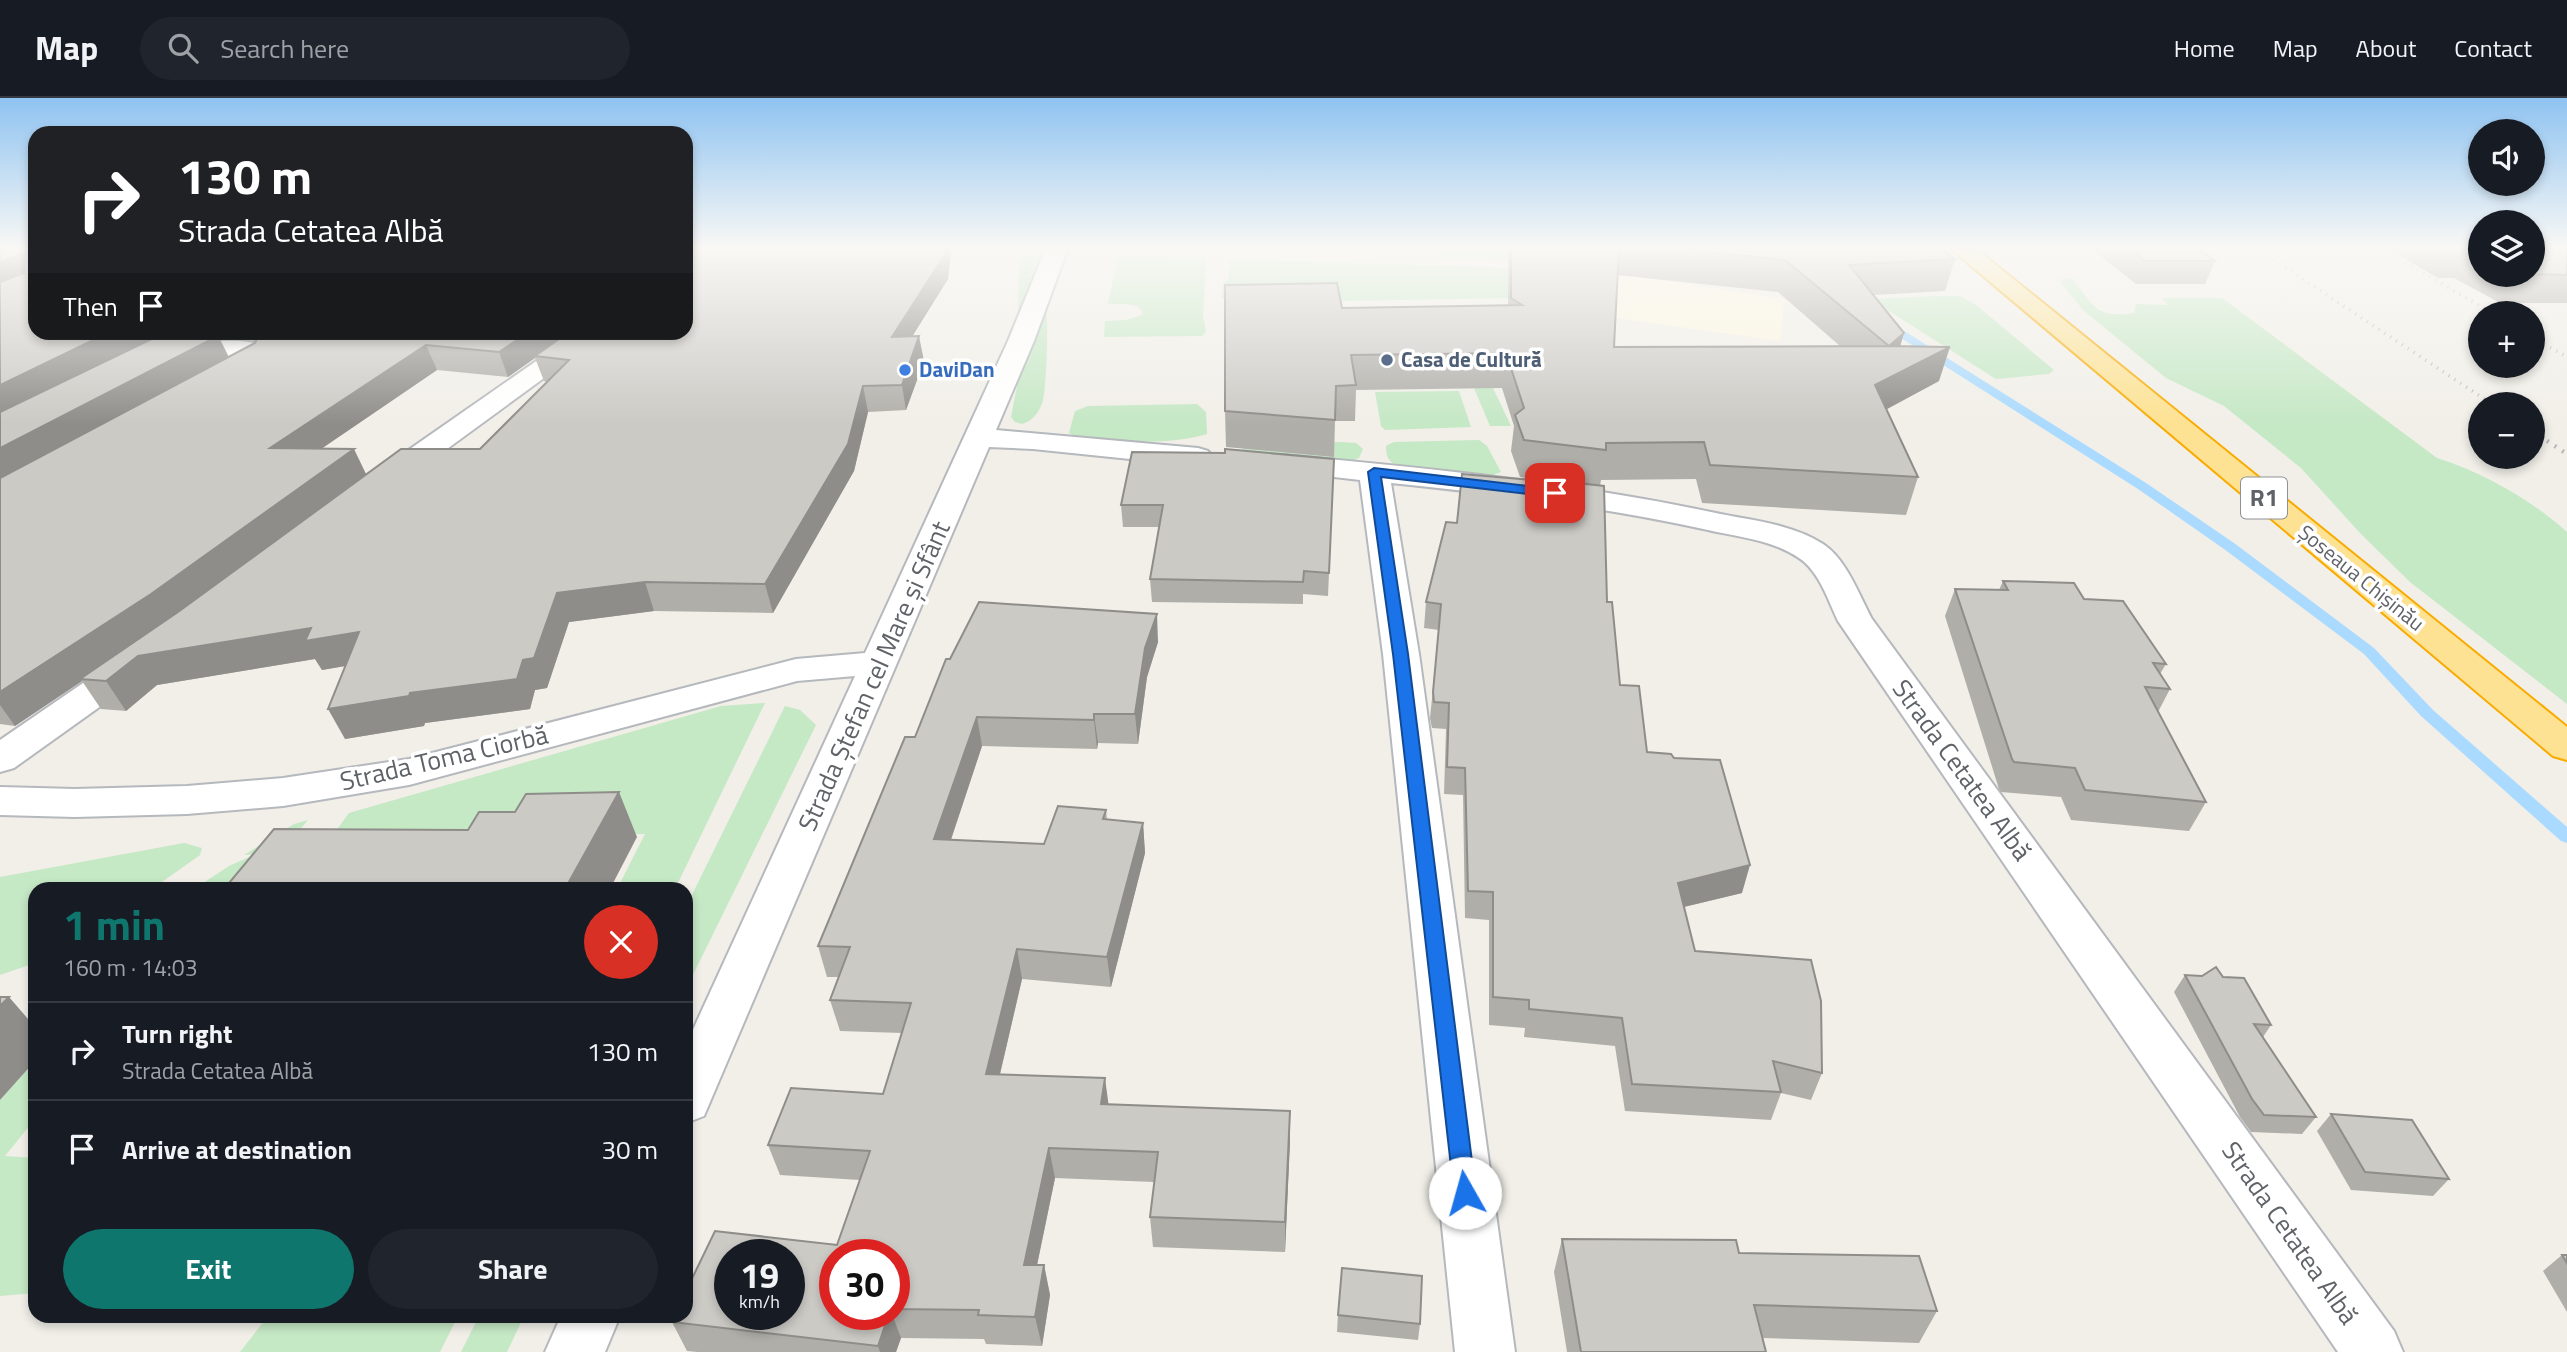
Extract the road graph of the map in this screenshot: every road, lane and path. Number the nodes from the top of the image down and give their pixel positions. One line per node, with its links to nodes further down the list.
1 (1034, 307): 8 (street, Strada Ștefan cel Mare și Sfânt)
2 (2032, 307): 13 (highway, Șoseaua Chișinău / R1)
3 (186, 340): 5 (street)
4 (584, 340): 10 (street)
5 (173, 347): 6 (street); 7 (street)
6 (148, 359)
7 (212, 384)
8 (978, 439): 9 (street, Strada Cetatea Albă); 12 (street, Strada Ștefan cel Mare și Sfânt)
9 (1374, 472): 19 (street); 20 (street, Strada Cetatea Albă)
10 (366, 494)
11 (159, 648): 14 (street)
12 (881, 663): 15 (street, Strada Toma Ciorbă); 16 (street, Strada Ștefan cel Mare și Sfânt)
13 (2567, 747)
14 (0, 759)
15 (0, 801)
16 (693, 1085)
17 (587, 1323): 18 (street)
18 (575, 1352)
19 (1485, 1352)
20 (2373, 1352)

